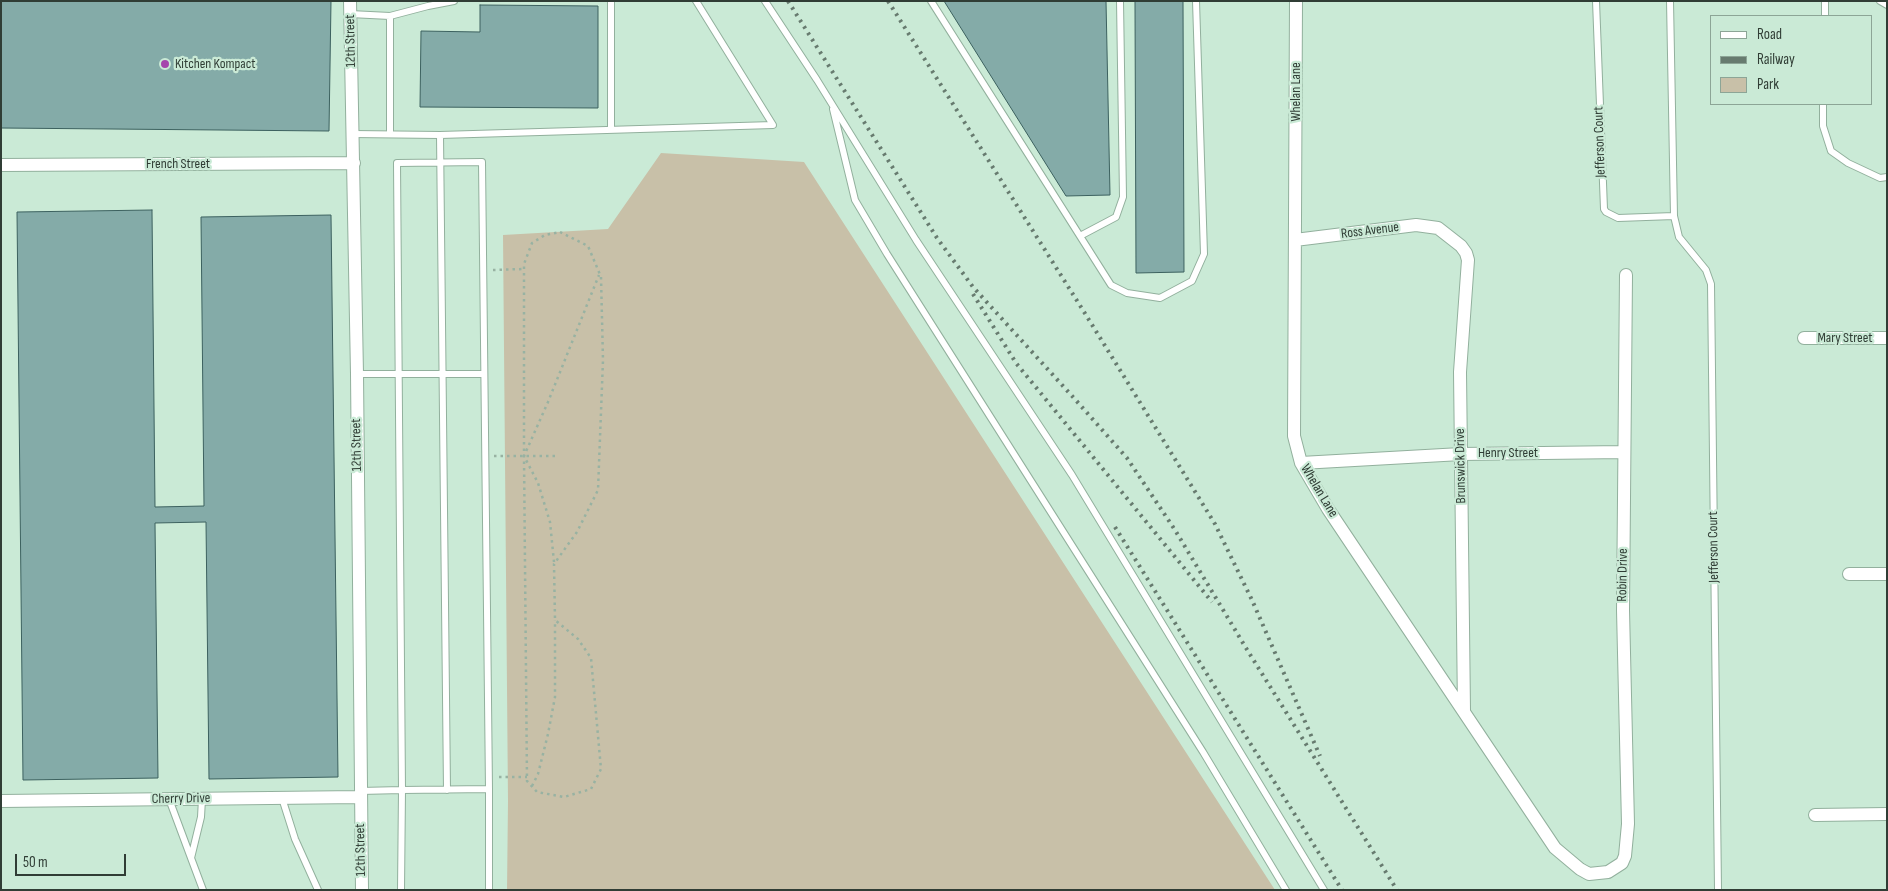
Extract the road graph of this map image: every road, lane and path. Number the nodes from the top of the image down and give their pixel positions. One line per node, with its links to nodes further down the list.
1 (454, 1): 16 (lane)
2 (611, 1): 19 (lane)
3 (696, 1): 19 (lane)
4 (765, 1): 17 (lane)
5 (931, 1): 29 (lane)
6 (1120, 1): 29 (lane)
7 (1196, 1): 29 (lane)
8 (1296, 1): 30 (street, Whelan Lane)
9 (1596, 1): 27 (lane, Jefferson Court)
10 (1670, 1): 27 (lane, Jefferson Court)
11 (1825, 1): 15 (lane)
12 (1880, 1): 13 (lane)
13 (1887, 6)
14 (350, 7): 16 (lane); 20 (street, 12th Street)
15 (1825, 15)
16 (390, 16): 21 (lane)
17 (831, 103): 72 (lane); 73 (lane)
18 (1824, 105): 26 (lane)
19 (611, 130): 22 (lane)
20 (353, 134): 21 (lane); 24 (street, 12th Street)
21 (390, 134): 22 (lane)
22 (440, 136): 23 (lane)
23 (440, 162): 32 (lane); 38 (lane); 40 (lane)
24 (354, 163): 25 (street, French Street); 37 (street, 12th Street)
25 (1, 165)
26 (1887, 177)
27 (1674, 216): 74 (lane, Jefferson Court)
28 (1444, 232): 30 (street, Ross Avenue); 42 (street, Brunswick Drive)
29 (1080, 236)
30 (1295, 240): 46 (street, Whelan Lane)
31 (524, 269): 32 (path); 33 (path); 44 (path)
32 (483, 270): 39 (lane)
33 (600, 274): 44 (path); 47 (path)
34 (1626, 275): 41 (street, Robin Drive)
35 (1804, 338): 36 (street, Mary Street)
36 (1887, 338)
37 (356, 374): 40 (lane); 58 (street, 12th Street)
38 (442, 374): 39 (lane); 40 (lane); 57 (lane)
39 (484, 374): 43 (lane)
40 (399, 375): 56 (lane)
41 (1624, 452): 42 (street, Henry Street); 66 (street, Robin Drive)
42 (1461, 454): 46 (street, Henry Street); 51 (street, Brunswick Drive)
43 (485, 456): 44 (path); 53 (lane)
44 (524, 456): 45 (path); 47 (path); 52 (path)
45 (559, 456)
46 (1301, 463): 51 (street, Whelan Lane)
47 (554, 564): 50 (path)
48 (1850, 574): 49 (street)
49 (1887, 574)
50 (555, 620): 54 (path); 54 (path)
51 (1464, 710): 66 (street, Whelan Lane)
52 (527, 776): 53 (path); 54 (path)
53 (489, 778): 55 (lane)
54 (532, 786)
55 (489, 789): 57 (lane); 71 (lane)
56 (402, 790): 57 (lane); 58 (lane); 70 (lane)
57 (447, 790)
58 (360, 794): 60 (street, Cherry Drive); 69 (street, 12th Street)
59 (202, 798): 60 (street, Cherry Drive); 61 (street, Cherry Drive); 65 (lane)
60 (282, 798): 68 (lane)
61 (169, 799): 62 (street, Cherry Drive); 65 (lane)
62 (1, 801)
63 (1887, 814): 64 (street)
64 (1815, 815)
65 (191, 858): 67 (lane)
66 (1612, 870)
67 (203, 890)
68 (318, 890)
69 (362, 890)
70 (401, 890)
71 (489, 890)
72 (1286, 890)
73 (1324, 890)
74 (1718, 890)

